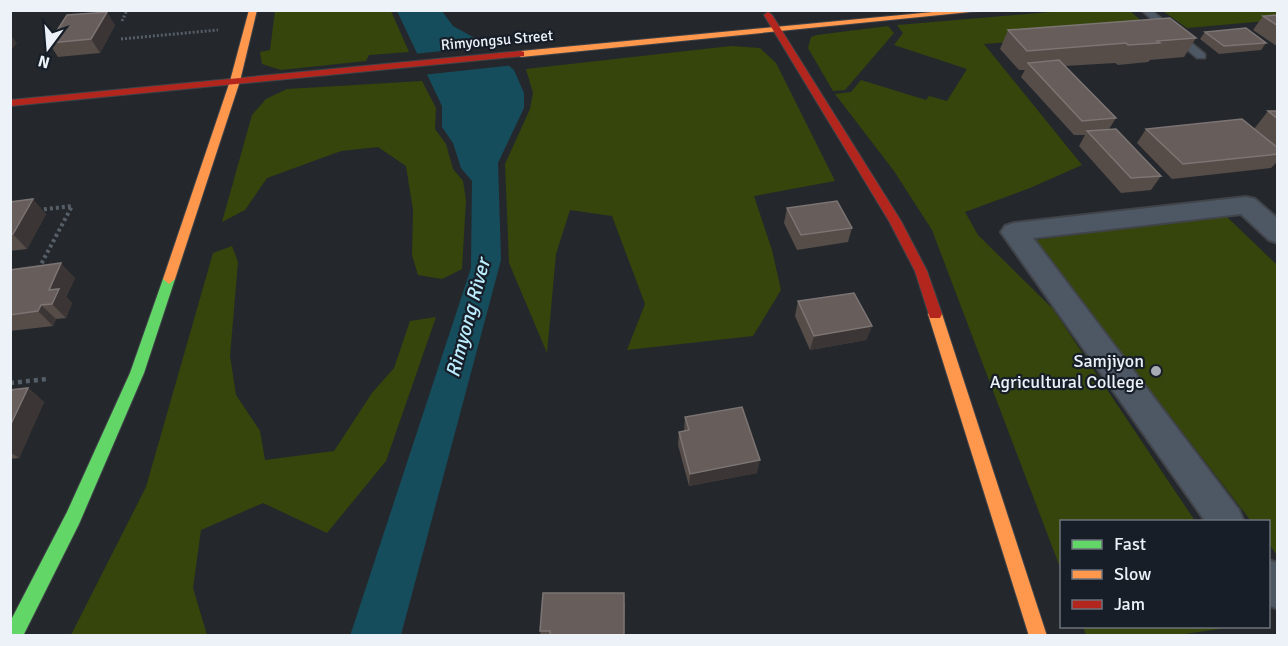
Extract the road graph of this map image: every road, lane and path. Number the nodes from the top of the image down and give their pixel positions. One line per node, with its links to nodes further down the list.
1 (127, 10): 6 (path)
2 (253, 10): 7 (street)
3 (766, 10): 8 (street)
4 (986, 10): 8 (street, Rimyongsu Street)
5 (1145, 10): 10 (lane)
6 (122, 21)
7 (249, 28): 9 (path); 11 (street)
8 (778, 30): 11 (street, Rimyongsu Street); 20 (street)
9 (121, 39)
10 (1201, 56)
11 (235, 81): 12 (street, Rimyongsu Street); 19 (street)
12 (10, 103)
13 (31, 211): 15 (path)
14 (1275, 228): 18 (street)
15 (34, 276)
16 (47, 379): 17 (path)
17 (10, 383)
18 (1226, 520)
19 (13, 636)
20 (1038, 636)

